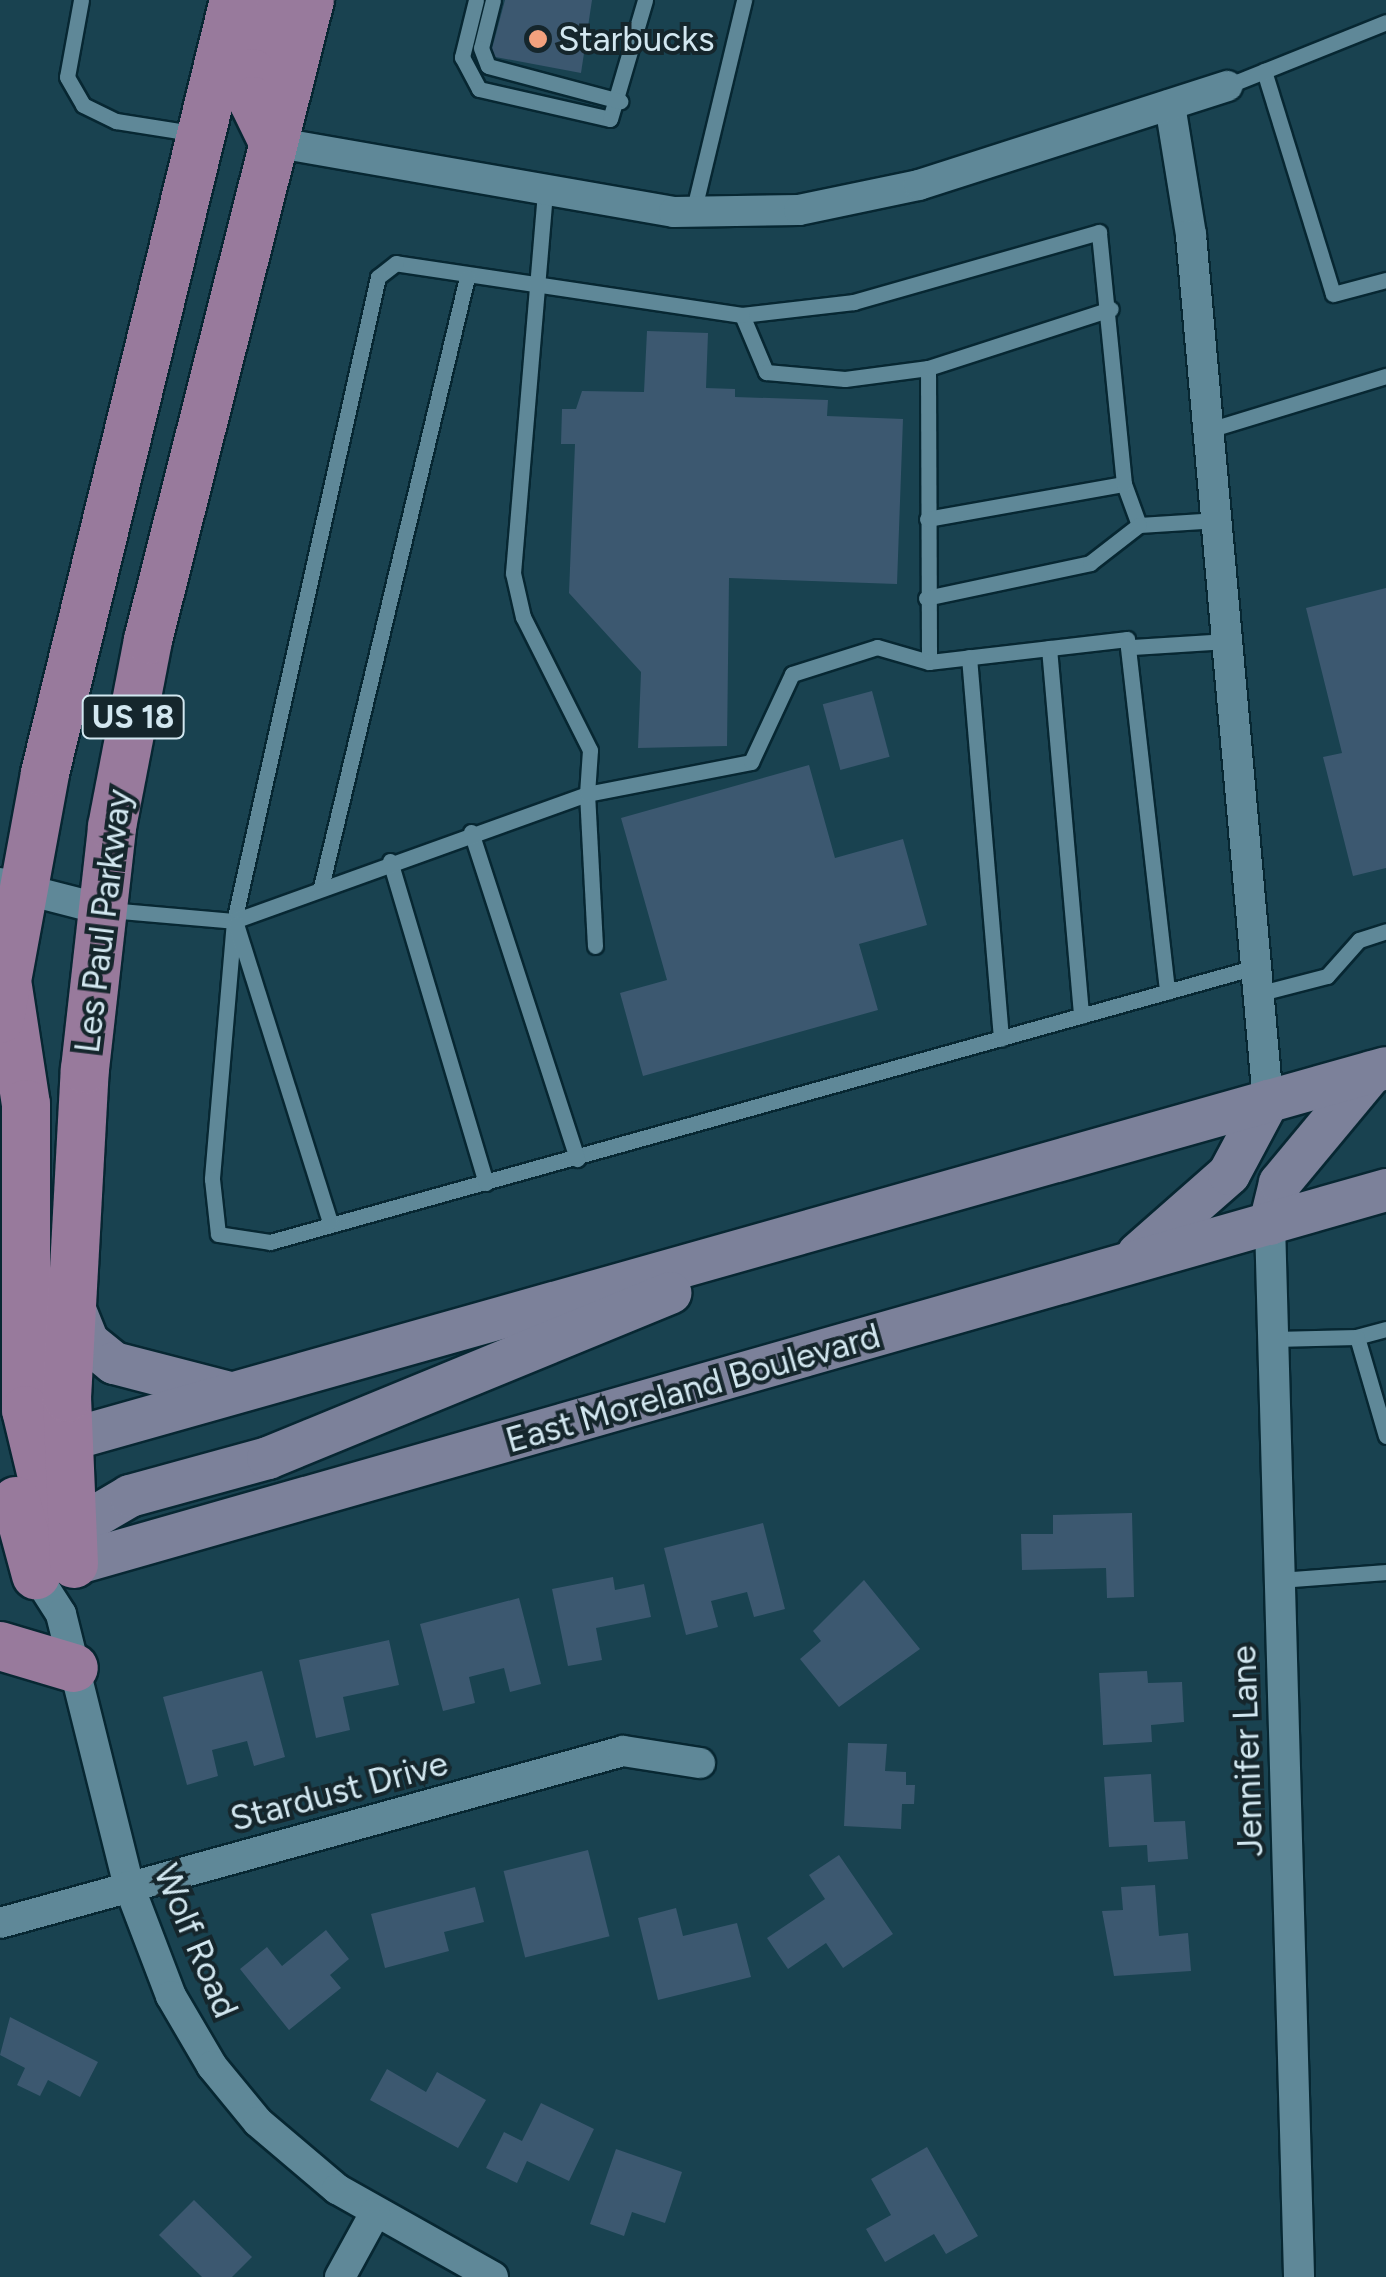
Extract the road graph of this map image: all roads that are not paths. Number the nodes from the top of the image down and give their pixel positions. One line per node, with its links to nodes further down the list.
1 (80, 0): 14 (lane)
2 (234, 0): 14 (main road, US 18)
3 (269, 0): 15 (main road)
4 (310, 0): 15 (main road, Les Paul Parkway / US 18)
5 (476, 0): 13 (lane)
6 (493, 0): 13 (lane)
7 (645, 0): 13 (lane)
8 (744, 0): 17 (lane)
9 (1386, 22): 10 (lane)
10 (1264, 71): 11 (lane); 19 (lane)
11 (1226, 86): 12 (street)
12 (1170, 105): 17 (street); 25 (street)
13 (619, 106)
14 (200, 134): 29 (main road); 40 (main road, US 18)
15 (273, 142): 16 (street); 29 (main road, Les Paul Parkway / US 18)
16 (546, 190): 17 (street); 20 (lane)
17 (693, 212)
18 (467, 276): 20 (lane); 41 (lane); 43 (lane)
19 (1386, 280)
20 (537, 290): 22 (lane); 37 (lane)
21 (1111, 309): 22 (lane); 23 (lane); 26 (lane)
22 (742, 315): 23 (lane)
23 (928, 368): 27 (lane)
24 (1386, 376): 25 (lane)
25 (1210, 430): 28 (street)
26 (1124, 484): 27 (lane); 30 (lane)
27 (927, 518): 31 (lane)
28 (1218, 520): 30 (lane); 32 (street)
29 (177, 523): 42 (main road, Les Paul Parkway / US 18)
30 (1139, 526): 31 (lane)
31 (926, 598): 36 (lane)
32 (1229, 640): 33 (lane); 46 (street)
33 (1132, 646): 34 (lane); 47 (lane)
34 (1049, 648): 35 (lane); 49 (lane)
35 (969, 657): 36 (lane); 50 (lane)
36 (929, 662): 37 (lane)
37 (587, 794): 38 (lane); 45 (lane)
38 (471, 832): 39 (lane); 53 (lane)
39 (390, 861): 41 (lane); 54 (lane)
40 (12, 885): 42 (street); 48 (main road, US 18)
41 (321, 886): 43 (lane)
42 (100, 909): 43 (lane); 60 (main road, Les Paul Parkway / US 18)
43 (234, 921): 56 (lane); 56 (lane)
44 (1386, 930): 46 (lane)
45 (595, 946)
46 (1260, 979): 47 (lane); 52 (street)
47 (1167, 992): 49 (lane)
48 (4, 1001): 66 (main road)
49 (1081, 1016): 50 (lane)
50 (1000, 1039): 53 (lane)
51 (1379, 1070): 52 (main road); 57 (main road)
52 (1268, 1101): 58 (main road); 59 (main road)
53 (577, 1158): 54 (lane)
54 (486, 1183): 56 (lane)
55 (1386, 1190): 57 (main road, East Moreland Boulevard)
56 (330, 1222)
57 (1270, 1224): 59 (main road, East Moreland Boulevard); 63 (street, Jennifer Lane)
58 (765, 1246): 64 (main road); 67 (main road)
59 (1127, 1264): 67 (main road, East Moreland Boulevard)
60 (73, 1305): 64 (main road); 66 (main road, Les Paul Parkway / US 18)
61 (1386, 1328): 62 (lane)
62 (1358, 1338): 63 (lane); 65 (lane)
63 (1274, 1339): 69 (street, Jennifer Lane)
64 (231, 1394): 66 (main road)
65 (1386, 1436)
66 (20, 1469): 67 (main road, Les Paul Parkway); 67 (main road, Les Paul Parkway / US 18)
67 (48, 1560): 71 (street, Wolf Road)
68 (1386, 1572): 69 (lane)
69 (1280, 1580): 78 (street, Jennifer Lane)
70 (0, 1646): 71 (main road)
71 (74, 1668): 73 (street, Wolf Road)
72 (700, 1763): 73 (street, Stardust Drive)
73 (129, 1886): 74 (street, Stardust Drive); 75 (street, Wolf Road)
74 (0, 1923)
75 (375, 2213): 76 (street); 77 (street, Wolf Road)
76 (340, 2277)
77 (493, 2277)
78 (1299, 2277)

